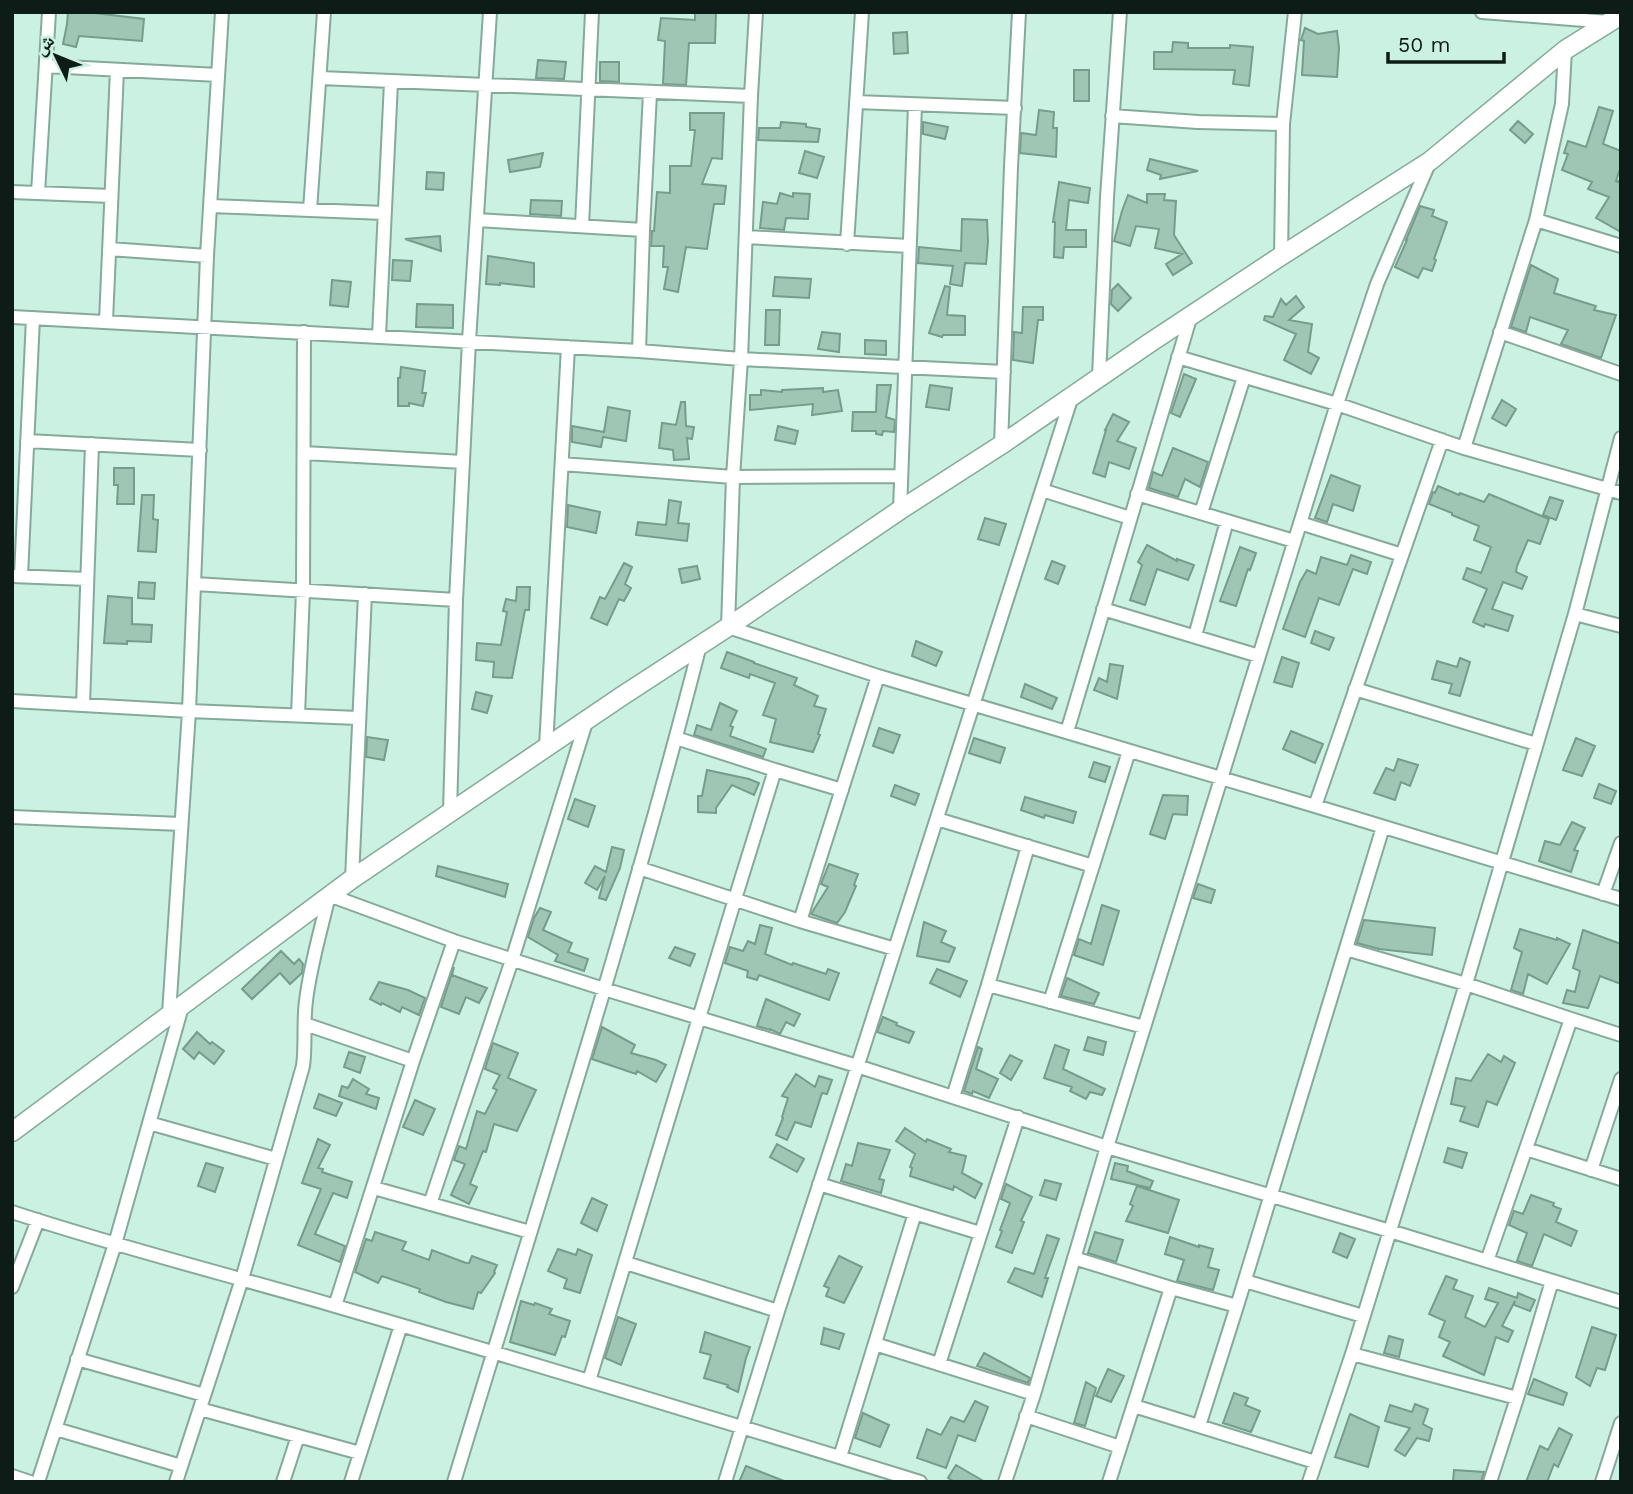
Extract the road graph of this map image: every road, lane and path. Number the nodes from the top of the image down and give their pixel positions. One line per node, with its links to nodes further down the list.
1 (49, 12): 14 (street)
2 (222, 12): 16 (street)
3 (324, 12): 17 (street)
4 (491, 12): 19 (street)
5 (592, 12): 20 (street)
6 (756, 12): 22 (street)
7 (862, 12): 23 (street)
8 (1019, 12): 25 (street)
9 (1120, 12): 26 (street)
10 (1295, 12): 27 (street)
11 (1482, 12): 12 (street)
12 (1615, 18): 13 (street)
13 (1565, 50): 28 (street); 36 (street)
14 (46, 66): 15 (street); 30 (street)
15 (117, 70): 16 (street); 31 (street)
16 (218, 75): 32 (street)
17 (320, 78): 18 (street); 33 (street)
18 (391, 82): 19 (street); 34 (street)
19 (485, 85): 20 (street); 35 (street)
20 (589, 90): 21 (street); 37 (street)
21 (650, 93): 22 (street); 38 (street)
22 (751, 96): 39 (street)
23 (856, 102): 24 (street); 40 (street)
24 (915, 105): 25 (street); 41 (street)
25 (1014, 108): 60 (street)
26 (1112, 116): 27 (street); 62 (street)
27 (1283, 124): 45 (street)
28 (1430, 162): 45 (street); 65 (street)
29 (12, 192): 30 (street)
30 (38, 193): 31 (street)
31 (111, 196): 43 (street)
32 (211, 206): 33 (street); 44 (street)
33 (310, 210): 34 (street)
34 (384, 213): 53 (street)
35 (477, 220): 37 (street); 54 (street)
36 (1536, 220): 42 (street); 52 (street)
37 (582, 226): 38 (street)
38 (643, 230): 56 (street)
39 (746, 237): 40 (street); 58 (street)
40 (847, 244): 41 (street)
41 (909, 246): 59 (street)
42 (1621, 246)
43 (109, 249): 44 (street); 49 (street)
44 (207, 256): 50 (street)
45 (1280, 256): 46 (street)
46 (1191, 315): 57 (street); 62 (street)
47 (12, 317): 48 (street)
48 (33, 318): 49 (street); 68 (street)
49 (106, 321): 50 (street)
50 (204, 327): 51 (street); 72 (street)
51 (304, 332): 53 (street); 73 (street)
52 (1500, 332): 61 (street); 71 (street)
53 (379, 336): 54 (street)
54 (469, 341): 55 (street); 74 (street)
55 (568, 347): 56 (street); 75 (street)
56 (639, 351): 58 (street)
57 (1178, 357): 63 (street); 81 (street)
58 (741, 359): 59 (street); 77 (street)
59 (904, 367): 60 (street); 76 (street)
60 (1004, 372): 70 (street)
61 (1621, 374)
62 (1098, 377): 64 (street)
63 (1244, 377): 65 (street); 83 (street)
64 (1072, 396): 70 (street); 79 (street)
65 (1337, 404): 67 (street); 86 (street)
66 (1621, 438): 78 (street)
67 (1442, 440): 71 (street); 88 (street)
68 (27, 441): 69 (street); 89 (street)
69 (92, 444): 72 (street); 90 (street)
70 (1001, 445): 82 (street)
71 (1464, 448): 78 (street)
72 (200, 450): 91 (street)
73 (304, 453): 74 (street); 92 (street)
74 (463, 462): 94 (street)
75 (562, 464): 77 (street); 114 (street)
76 (901, 476): 77 (street); 82 (street)
77 (733, 477): 98 (street)
78 (1606, 489): 80 (street); 96 (street)
79 (1042, 490): 84 (street); 106 (street)
80 (1621, 493)
81 (1137, 494): 83 (street); 84 (street)
82 (900, 510): 98 (street)
83 (1201, 513): 85 (street)
84 (1130, 518): 95 (street)
85 (1227, 521): 87 (street); 99 (street)
86 (1300, 523): 87 (street); 88 (street)
87 (1294, 541): 101 (street)
88 (1402, 555): 103 (street)
89 (17, 576): 90 (street)
90 (88, 579): 105 (street)
91 (195, 584): 92 (street); 107 (street)
92 (303, 590): 93 (street); 108 (street)
93 (365, 594): 94 (street); 109 (street)
94 (456, 600): 120 (street)
95 (1103, 609): 99 (street); 111 (street)
96 (1574, 614): 97 (street); 113 (street)
97 (1621, 626)
98 (728, 627): 100 (street); 102 (street)
99 (1195, 636): 101 (street)
100 (700, 645): 110 (street); 112 (street)
101 (1259, 656): 117 (street)
102 (878, 676): 106 (street); 118 (street)
103 (1355, 689): 113 (street); 119 (street)
104 (12, 701): 105 (street)
105 (83, 705): 107 (street)
106 (972, 705): 111 (street); 122 (street)
107 (189, 711): 108 (street); 123 (street)
108 (298, 715): 109 (street)
109 (358, 718): 130 (street)
110 (587, 719): 114 (street); 139 (street)
111 (1067, 732): 115 (street)
112 (676, 738): 116 (street); 129 (street)
113 (1536, 744): 127 (street)
114 (545, 747): 120 (street)
115 (1129, 751): 117 (street); 128 (street)
116 (775, 770): 118 (street); 133 (street)
117 (1221, 779): 119 (street); 148 (street)
118 (842, 790): 135 (street)
119 (1315, 806): 124 (street)
120 (450, 812): 130 (street)
121 (12, 817): 123 (street)
122 (937, 819): 126 (street); 137 (street)
123 (181, 824): 144 (street)
124 (1383, 827): 127 (street); 138 (street)
125 (1621, 843): 131 (street)
126 (1028, 846): 128 (street); 141 (street)
127 (1501, 863): 131 (street); 140 (street)
128 (1093, 866): 143 (street)
129 (639, 868): 133 (street); 142 (street)
130 (352, 879): 132 (street)
131 (1603, 894): 134 (street)
132 (329, 895): 136 (street); 144 (street); 147 (street)
133 (735, 899): 135 (street); 145 (street)
134 (1621, 899)
135 (800, 920): 137 (street)
136 (454, 941): 139 (street); 150 (street)
137 (895, 949): 151 (street)
138 (1346, 949): 140 (street); 164 (street)
139 (512, 960): 142 (street); 165 (street)
140 (1466, 984): 146 (street); 169 (street)
141 (988, 985): 143 (street); 153 (street)
142 (604, 989): 145 (street); 170 (street)
143 (1050, 1002): 148 (street)
144 (176, 1009): 155 (street); 156 (street)
145 (700, 1018): 151 (street); 175 (street)
146 (1571, 1020): 149 (street); 158 (street)
147 (305, 1024): 150 (street); 159 (street)
148 (1144, 1027): 157 (street)
149 (1621, 1035)
150 (413, 1061): 163 (street)
151 (858, 1066): 153 (street); 162 (street)
152 (1621, 1079): 160 (street)
153 (953, 1097): 154 (street)
154 (1018, 1117): 157 (street); 171 (street)
155 (149, 1123): 159 (street); 172 (street)
156 (12, 1132)
157 (1107, 1147): 164 (street); 173 (street)
158 (1526, 1149): 160 (street); 174 (street)
159 (276, 1159): 176 (street)
160 (1591, 1170): 161 (street)
161 (1621, 1179)
162 (819, 1184): 167 (street); 184 (street)
163 (374, 1188): 165 (street); 182 (street)
164 (1271, 1195): 169 (street); 178 (street)
165 (430, 1204): 170 (street)
166 (12, 1212): 168 (street)
167 (915, 1213): 171 (street); 187 (street)
168 (38, 1220): 172 (street); 179 (street)
169 (1390, 1230): 174 (street); 185 (street)
170 (530, 1232): 188 (street)
171 (980, 1233): 191 (street)
172 (115, 1244): 176 (street); 190 (street)
173 (1074, 1258): 180 (street); 193 (street)
174 (1487, 1261): 177 (street)
175 (625, 1263): 184 (street); 192 (street)
176 (242, 1279): 182 (street); 194 (street)
177 (1552, 1280): 181 (street); 195 (street)
178 (1245, 1281): 183 (street); 185 (street)
179 (12, 1287)
180 (1171, 1288): 183 (street); 196 (street)
181 (1621, 1302)
182 (335, 1306): 186 (street)
183 (1237, 1306): 200 (street)
184 (778, 1311): 201 (street)
185 (1363, 1316): 189 (street)
186 (401, 1325): 188 (street); 206 (street)
187 (875, 1344): 191 (street); 207 (street)
188 (493, 1352): 192 (street); 216 (street)
189 (1352, 1354): 195 (street); 208 (street)
190 (78, 1359): 194 (street); 202 (street)
191 (939, 1364): 193 (street)
192 (589, 1381): 201 (street)
193 (1034, 1394): 198 (street)
194 (204, 1395): 197 (street)
195 (1517, 1398): 222 (street)
196 (1133, 1406): 200 (street); 205 (street)
197 (200, 1409): 203 (street); 209 (street)
198 (1026, 1416): 205 (street); 219 (street)
199 (1621, 1423): 204 (street)
200 (1199, 1426): 208 (street)
201 (741, 1428): 207 (street); 217 (street)
202 (56, 1429): 209 (street); 212 (street)
203 (298, 1436): 206 (street); 214 (street)
204 (1618, 1441): 223 (street)
205 (1120, 1447): 220 (street)
206 (360, 1453): 215 (street)
207 (840, 1457): 218 (street)
208 (1315, 1462): 221 (street)
209 (181, 1466): 213 (street)
210 (12, 1476): 211 (street)
211 (30, 1482)
212 (38, 1482)
213 (176, 1482)
214 (282, 1482)
215 (351, 1482)
216 (454, 1482)
217 (725, 1482)
218 (920, 1482)
219 (1004, 1482)
220 (1109, 1482)
221 (1309, 1482)
222 (1490, 1482)
223 (1602, 1482)

